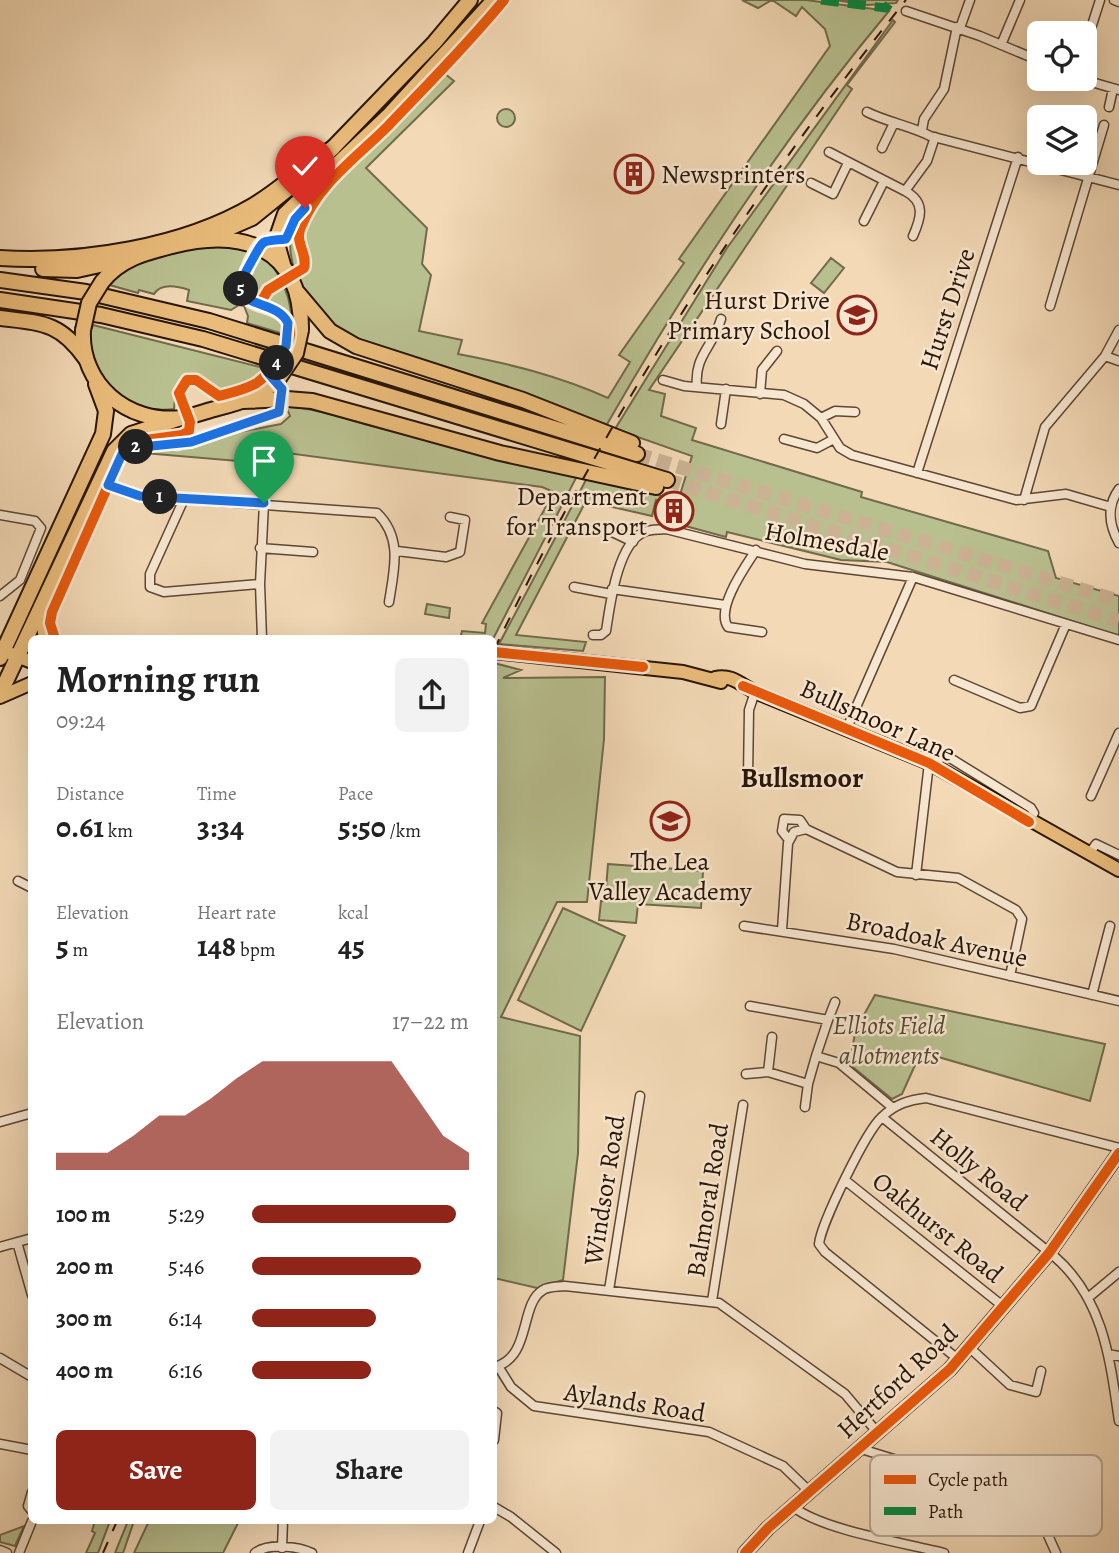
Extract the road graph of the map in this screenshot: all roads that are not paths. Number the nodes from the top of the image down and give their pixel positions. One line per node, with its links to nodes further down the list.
1 (470, 0): 21 (highway)
2 (494, 0): 37 (highway)
3 (970, 0): 10 (street)
4 (1020, 0): 11 (street)
5 (1100, 0): 9 (street)
6 (1114, 0): 7 (street)
7 (1119, 2)
8 (906, 11): 10 (street)
9 (1093, 21)
10 (958, 28): 11 (street); 19 (street)
11 (1002, 45): 12 (street)
12 (1027, 56)
13 (1097, 84): 14 (street)
14 (1116, 90): 15 (street)
15 (1109, 107)
16 (867, 112): 17 (street)
17 (893, 125): 19 (street); 22 (street)
18 (1104, 125): 26 (street)
19 (922, 130): 20 (street)
20 (935, 137): 24 (street); 30 (street)
21 (333, 148): 33 (highway); 34 (highway)
22 (882, 148)
23 (829, 152): 25 (street)
24 (1018, 157): 26 (street); 62 (street, Hurst Drive)
25 (848, 163): 27 (street); 28 (street)
26 (1089, 177): 29 (street); 41 (street)
27 (884, 181): 30 (street); 31 (street)
28 (811, 183)
29 (1119, 185)
30 (905, 191): 32 (street)
31 (864, 221)
32 (913, 236)
33 (206, 238): 35 (highway); 37 (highway)
34 (0, 258)
35 (127, 259): 36 (highway); 47 (highway, bridge)
36 (0, 264)
37 (284, 268): 39 (highway)
38 (0, 280): 39 (highway)
39 (298, 293): 54 (highway, bridge)
40 (0, 300): 54 (highway)
41 (1050, 306)
42 (0, 318): 47 (highway)
43 (721, 319): 51 (street)
44 (1119, 330): 46 (street)
45 (778, 351): 53 (street)
46 (1105, 356): 48 (street); 65 (street)
47 (86, 359): 50 (highway)
48 (1119, 361)
49 (663, 380): 51 (street)
50 (96, 384): 56 (highway); 93 (highway)
51 (697, 386): 52 (street)
52 (726, 389): 53 (street); 58 (street)
53 (760, 394): 57 (street)
54 (243, 401): 56 (highway)
55 (855, 412): 57 (street)
56 (181, 418): 77 (highway)
57 (821, 418): 60 (street)
58 (721, 424)
59 (784, 439): 60 (street)
60 (834, 439): 62 (street)
61 (122, 454): 64 (street)
62 (917, 473): 65 (street)
63 (1119, 489): 67 (street)
64 (184, 499): 66 (street); 79 (street)
65 (1024, 500): 67 (street)
66 (264, 503): 73 (street); 75 (street)
67 (1111, 507): 72 (street)
68 (0, 515): 82 (street)
69 (450, 517): 75 (street)
70 (610, 531): 71 (street)
71 (633, 542): 74 (street, Holmesdale); 81 (street)
72 (1119, 543)
73 (260, 548): 76 (street); 79 (street)
74 (756, 550): 78 (street, Holmesdale); 84 (street)
75 (397, 551): 83 (street)
76 (313, 552)
77 (58, 567): 85 (highway); 93 (highway)
78 (913, 577): 86 (street, Holmesdale); 99 (street)
79 (260, 584): 89 (street)
80 (574, 587): 81 (street)
81 (611, 591): 84 (street); 90 (street)
82 (0, 597)
83 (389, 602)
84 (725, 606): 87 (street)
85 (40, 607): 88 (main road); 93 (highway)
86 (1066, 624): 91 (street, Holmesdale); 95 (street)
87 (762, 632)
88 (44, 635)
89 (262, 635)
90 (593, 635)
91 (1119, 640)
92 (497, 652): 97 (main road, Bullsmoor Lane)
93 (11, 656): 94 (highway); 98 (highway)
94 (0, 674)
95 (954, 680)
96 (28, 684): 98 (main road)
97 (749, 689): 99 (main road, Bullsmoor Lane); 102 (street)
98 (0, 695)
99 (847, 728): 101 (main road, Bullsmoor Lane)
100 (1119, 733): 103 (street)
101 (932, 765): 106 (main road, Bullsmoor Lane); 109 (street)
102 (748, 778)
103 (1091, 796)
104 (806, 829): 105 (street); 105 (street); 109 (street)
105 (789, 840): 114 (street)
106 (1088, 853): 107 (street); 108 (main road, Bullsmoor Lane)
107 (1119, 855)
108 (1119, 870)
109 (916, 875): 115 (street)
110 (18, 881): 111 (street)
111 (28, 886)
112 (744, 926): 114 (street, Broadoak Avenue)
113 (1110, 926): 116 (street)
114 (782, 929): 115 (street, Broadoak Avenue)
115 (1010, 976): 116 (street, Broadoak Avenue)
116 (1092, 995): 117 (street, Broadoak Avenue)
117 (1119, 1001)
118 (835, 1002): 120 (street)
119 (750, 1006): 120 (street)
120 (828, 1020): 122 (street)
121 (772, 1038): 123 (street)
122 (816, 1056): 125 (street); 129 (street)
123 (768, 1072): 124 (street); 125 (street)
124 (746, 1074)
125 (808, 1083): 128 (street)
126 (640, 1096): 141 (street, Windsor Road)
127 (743, 1105): 143 (street, Balmoral Road)
128 (805, 1107)
129 (893, 1108): 131 (street); 133 (street)
130 (28, 1114): 132 (street)
131 (882, 1117): 134 (street); 138 (street, Holly Road)
132 (0, 1122)
133 (1119, 1151): 138 (main road, Hertford Road)
134 (846, 1181): 144 (street, Oakhurst Road); 149 (street)
135 (28, 1239): 136 (street)
136 (17, 1242): 137 (street); 140 (street)
137 (0, 1247)
138 (1049, 1253): 142 (street, Holly Road); 144 (main road, Hertford Road)
139 (1119, 1272): 142 (street)
140 (28, 1281)
141 (610, 1290): 143 (street); 150 (street)
142 (1089, 1297): 146 (street, Holly Road)
143 (712, 1301): 155 (street)
144 (1004, 1307): 145 (main road, Hertford Road)
145 (970, 1348): 149 (main road, Hertford Road); 152 (street)
146 (1108, 1354): 147 (street); 154 (street, Holly Road)
147 (1119, 1356)
148 (0, 1358): 153 (street)
149 (958, 1360): 155 (main road, Hertford Road)
150 (497, 1366)
151 (497, 1368): 160 (street, Aylands Road)
152 (1041, 1371)
153 (28, 1375)
154 (1119, 1422)
155 (877, 1432): 157 (main road, Hertford Road)
156 (0, 1444): 158 (street)
157 (858, 1448): 159 (street); 160 (main road, Hertford Road)
158 (28, 1449)
159 (881, 1455)
160 (809, 1491): 161 (main road, Hertford Road)
161 (792, 1506): 166 (street); 177 (main road, Hertford Road)
162 (497, 1509): 176 (street)
163 (31, 1524): 172 (street)
164 (283, 1524): 169 (street)
165 (479, 1524): 175 (street)
166 (870, 1534)
167 (879, 1536): 178 (street)
168 (1048, 1536): 179 (street)
169 (282, 1548): 173 (street); 174 (street)
170 (0, 1550): 171 (street)
171 (7, 1553)
172 (19, 1553)
173 (255, 1553)
174 (312, 1553)
175 (468, 1553)
176 (556, 1553)
177 (745, 1553)
178 (944, 1553)
179 (1056, 1553)

